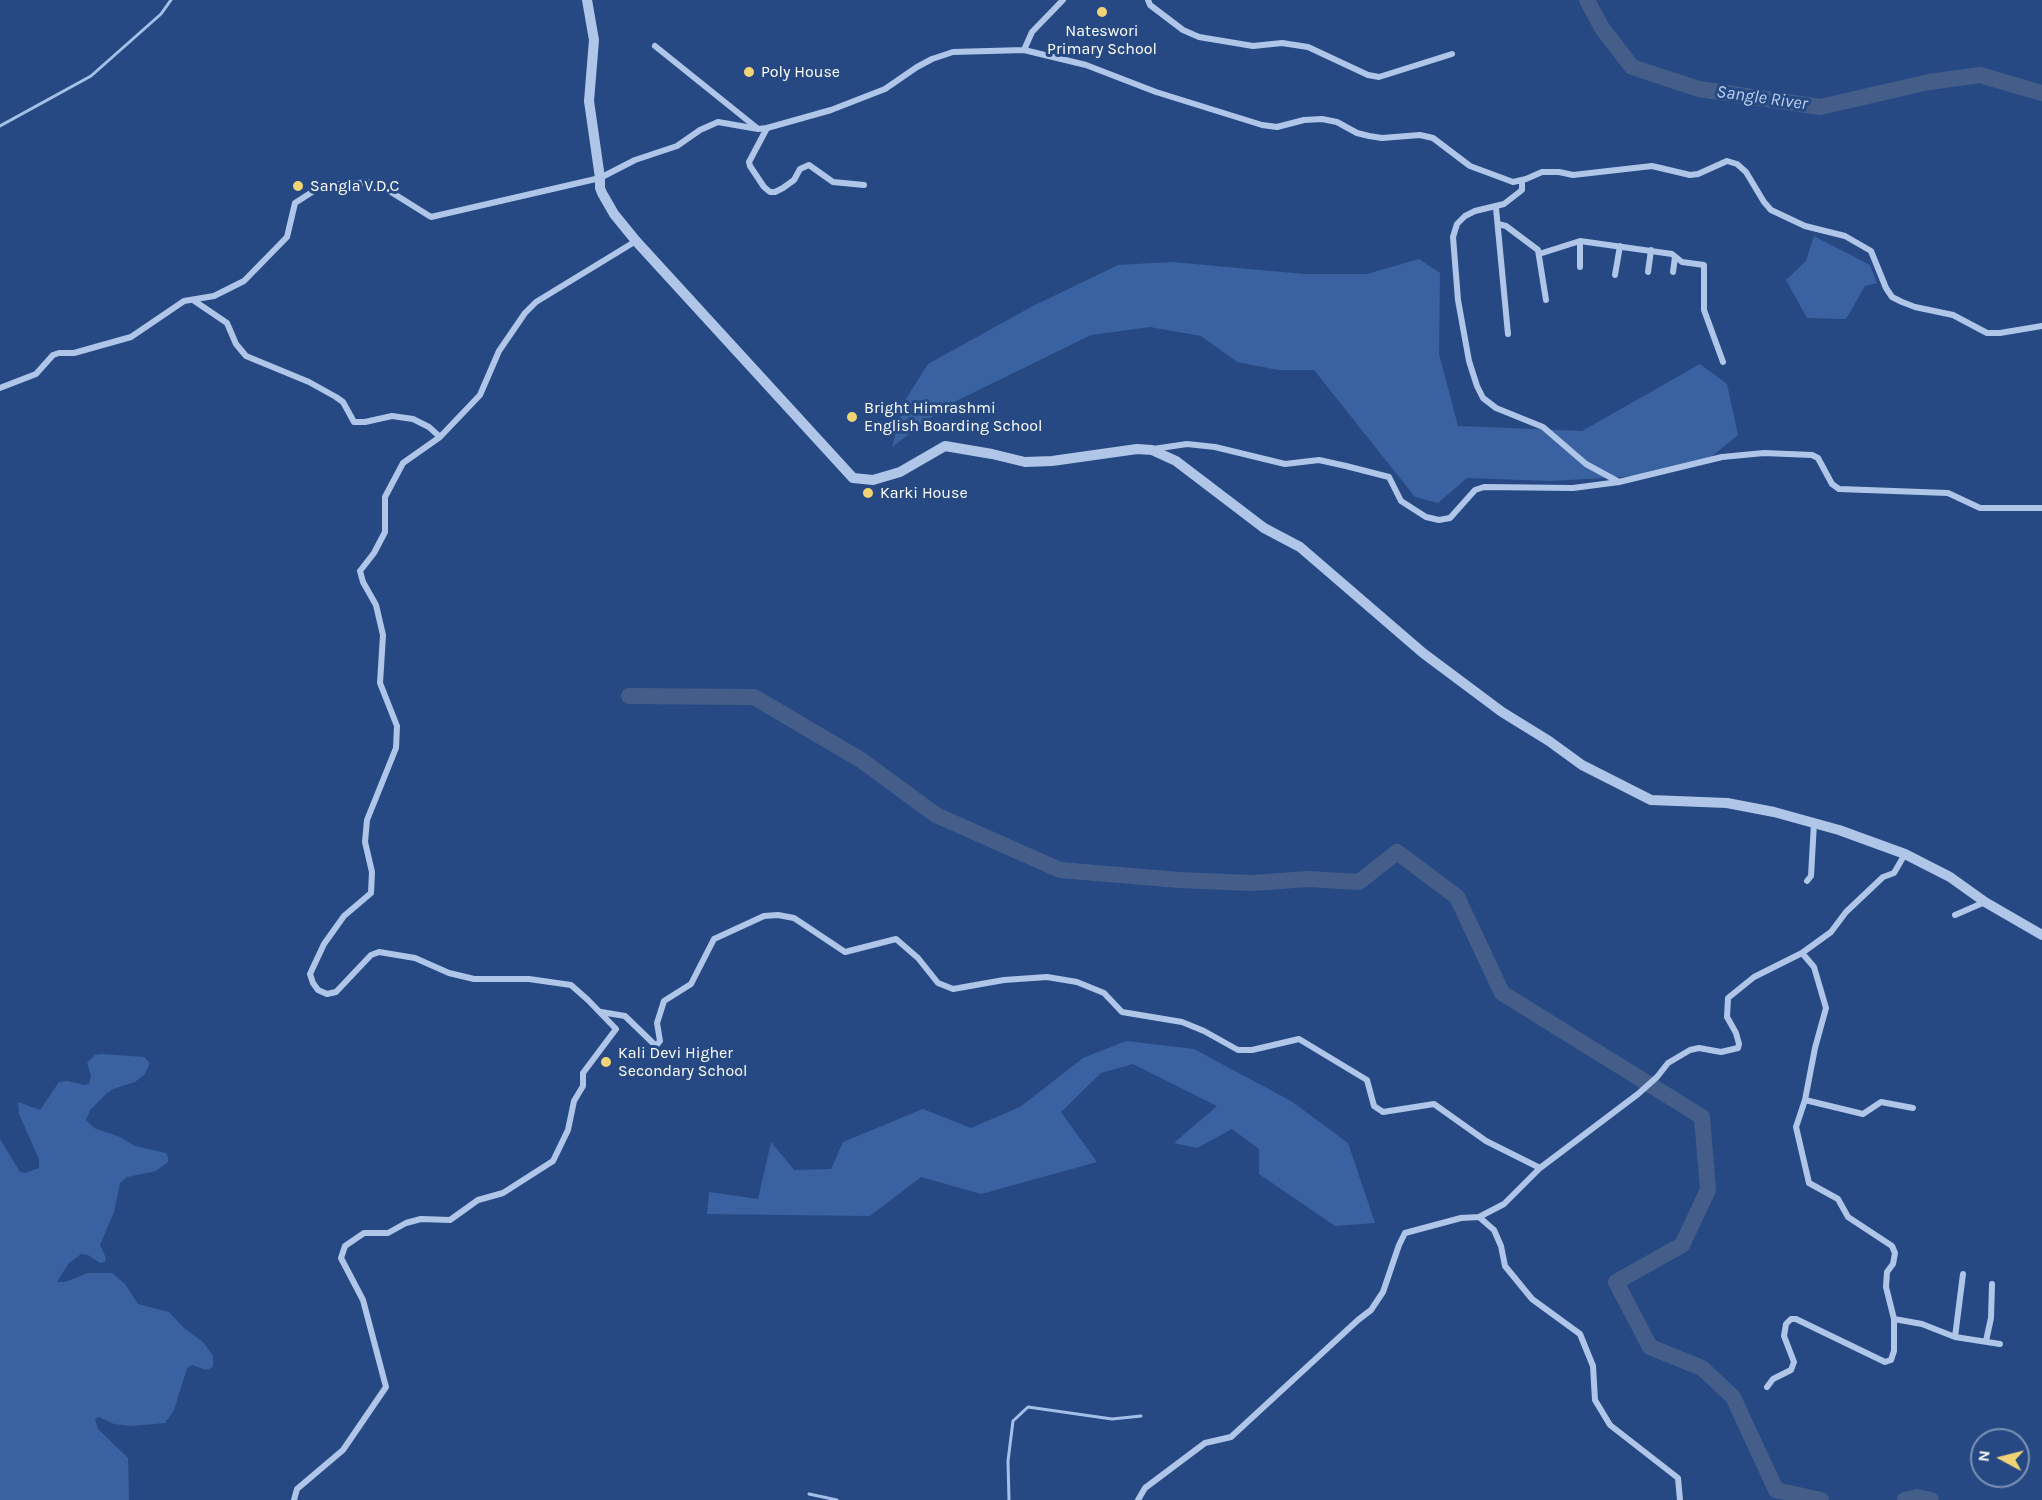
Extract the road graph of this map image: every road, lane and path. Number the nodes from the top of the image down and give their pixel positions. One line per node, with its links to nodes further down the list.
1 (588, 0): 9 (street)
2 (1063, 0): 5 (street)
3 (1148, 0): 6 (street)
4 (656, 46): 8 (street)
5 (1023, 50): 7 (street); 10 (street)
6 (1452, 54)
7 (767, 128): 8 (street); 11 (street)
8 (758, 129): 9 (street)
9 (600, 178): 14 (street); 24 (street)
10 (1522, 180): 12 (street); 26 (street)
11 (864, 184)
12 (1496, 208): 13 (street); 32 (street)
13 (1498, 224): 18 (street); 27 (street)
14 (636, 241): 30 (street); 31 (street)
15 (1580, 241): 16 (street); 18 (street); 20 (street)
16 (1620, 246): 17 (street); 23 (street)
17 (1651, 250): 19 (street); 21 (street)
18 (1539, 254): 25 (street)
19 (1675, 257): 22 (street); 28 (street)
20 (1580, 267)
21 (1648, 272)
22 (1673, 272)
23 (1615, 275)
24 (193, 300): 29 (street); 30 (street)
25 (1546, 300)
26 (2042, 326)
27 (1508, 334)
28 (1723, 362)
29 (0, 388)
30 (440, 437): 41 (street)
31 (1152, 450): 32 (street); 34 (street)
32 (1619, 482): 33 (street)
33 (2042, 508)
34 (1814, 823): 35 (street); 36 (street)
35 (1905, 854): 37 (street); 40 (street)
36 (1807, 881)
37 (1985, 902): 38 (street); 39 (street)
38 (1955, 915)
39 (2042, 935)
40 (1802, 953): 42 (street); 44 (street)
41 (599, 1011): 44 (street); 53 (street)
42 (1805, 1100): 43 (street); 48 (street)
43 (1913, 1108)
44 (1540, 1168): 45 (street)
45 (1479, 1216): 54 (street); 55 (street)
46 (1963, 1274): 49 (street)
47 (1992, 1284): 50 (street)
48 (1894, 1319): 49 (street); 52 (street)
49 (1954, 1337): 50 (street)
50 (1986, 1341): 51 (street)
51 (2000, 1344)
52 (1767, 1387)
53 (294, 1500)
54 (1138, 1500)
55 (1680, 1500)

